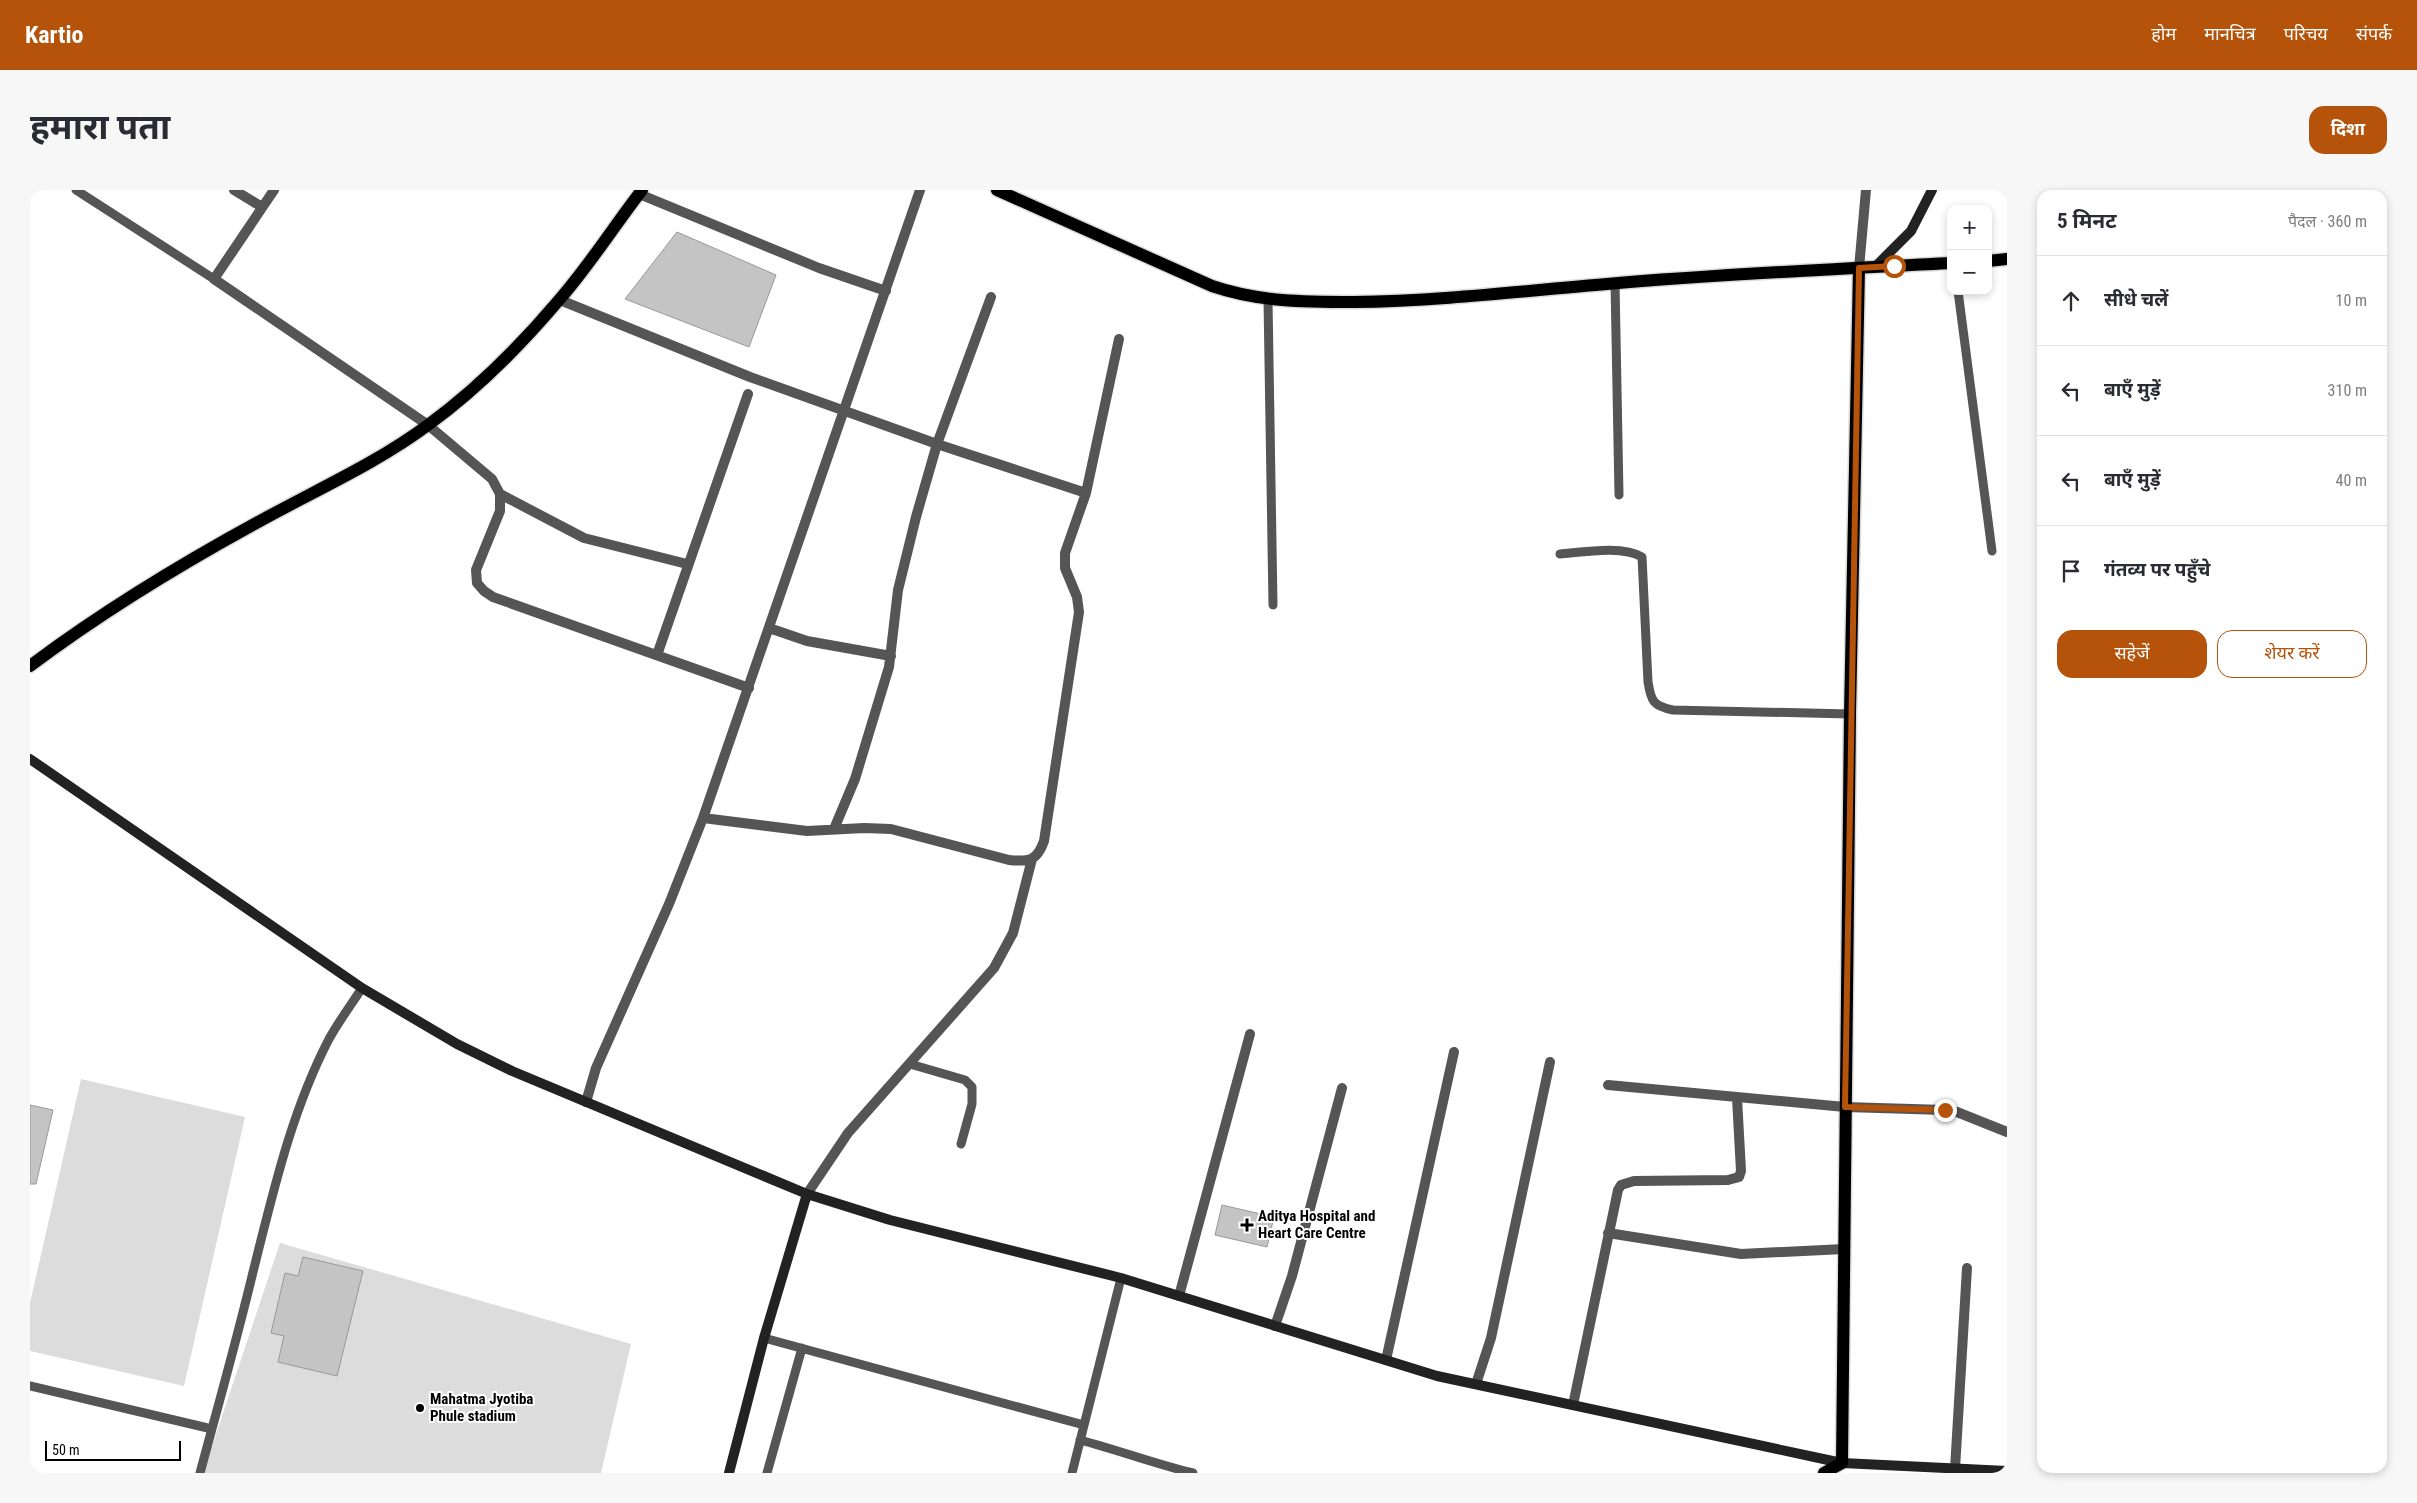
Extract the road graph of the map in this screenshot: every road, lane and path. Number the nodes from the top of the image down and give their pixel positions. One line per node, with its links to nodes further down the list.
1 (76, 190): 15 (lane)
2 (234, 190): 9 (street)
3 (274, 190): 9 (street)
4 (920, 190): 17 (street)
5 (997, 190): 21 (main road)
6 (1866, 190): 14 (street)
7 (1932, 190): 13 (street)
8 (641, 192): 17 (street); 20 (main road)
9 (262, 207): 15 (street)
10 (2007, 259): 11 (main road)
11 (1992, 261)
12 (1947, 264): 13 (main road)
13 (1875, 267): 14 (main road)
14 (1859, 268): 16 (main road); 39 (main road)
15 (214, 279): 25 (street)
16 (1615, 283): 21 (main road); 29 (lane)
17 (886, 291): 24 (street)
18 (1959, 295): 30 (lane)
19 (991, 297): 26 (street)
20 (560, 300): 24 (street); 25 (main road)
21 (1268, 300): 33 (lane)
22 (1119, 339): 27 (street)
23 (748, 394): 32 (street)
24 (844, 410): 26 (street); 34 (street)
25 (428, 425): 28 (street); 37 (main road)
26 (937, 444): 27 (street); 36 (street)
27 (1086, 493): 43 (street)
28 (500, 494): 32 (street); 35 (street)
29 (1619, 495)
30 (1992, 551)
31 (1560, 554): 39 (lane)
32 (687, 564): 35 (street)
33 (1273, 605)
34 (769, 628): 36 (street); 38 (street)
35 (657, 655): 38 (street)
36 (891, 656): 42 (street)
37 (30, 666)
38 (749, 688): 41 (street)
39 (1850, 714): 53 (main road)
40 (30, 759): 44 (street)
41 (703, 818): 42 (street); 52 (street)
42 (834, 829): 43 (street)
43 (1032, 859): 48 (street)
44 (362, 988): 52 (street); 70 (lane)
45 (1250, 1034): 61 (street)
46 (1454, 1052): 65 (street)
47 (1550, 1062): 66 (street)
48 (910, 1064): 55 (lane); 56 (street)
49 (1608, 1085): 51 (street)
50 (1342, 1088): 62 (street)
51 (1737, 1098): 53 (street); 57 (street)
52 (586, 1102): 56 (street)
53 (1845, 1107): 54 (street); 58 (main road)
54 (2007, 1132)
55 (961, 1144)
56 (807, 1194): 60 (street); 63 (street)
57 (1608, 1233): 58 (street); 68 (street)
58 (1844, 1249): 72 (main road)
59 (1967, 1268): 73 (street)
60 (1121, 1278): 61 (street); 69 (lane)
61 (1178, 1296): 62 (street)
62 (1275, 1326): 65 (street)
63 (764, 1338): 64 (lane); 76 (street)
64 (802, 1348): 69 (lane); 77 (lane)
65 (1386, 1360): 66 (street)
66 (1476, 1384): 68 (street)
67 (30, 1386): 70 (lane)
68 (1573, 1405): 72 (street)
69 (1084, 1425): 71 (lane)
70 (212, 1429): 75 (lane)
71 (1080, 1440): 78 (lane); 79 (lane)
72 (1842, 1463): 73 (street); 80 (main road)
73 (1955, 1469): 74 (street)
74 (2007, 1471)
75 (200, 1473)
76 (729, 1473)
77 (767, 1473)
78 (1072, 1473)
79 (1193, 1473)
80 (1824, 1473)

